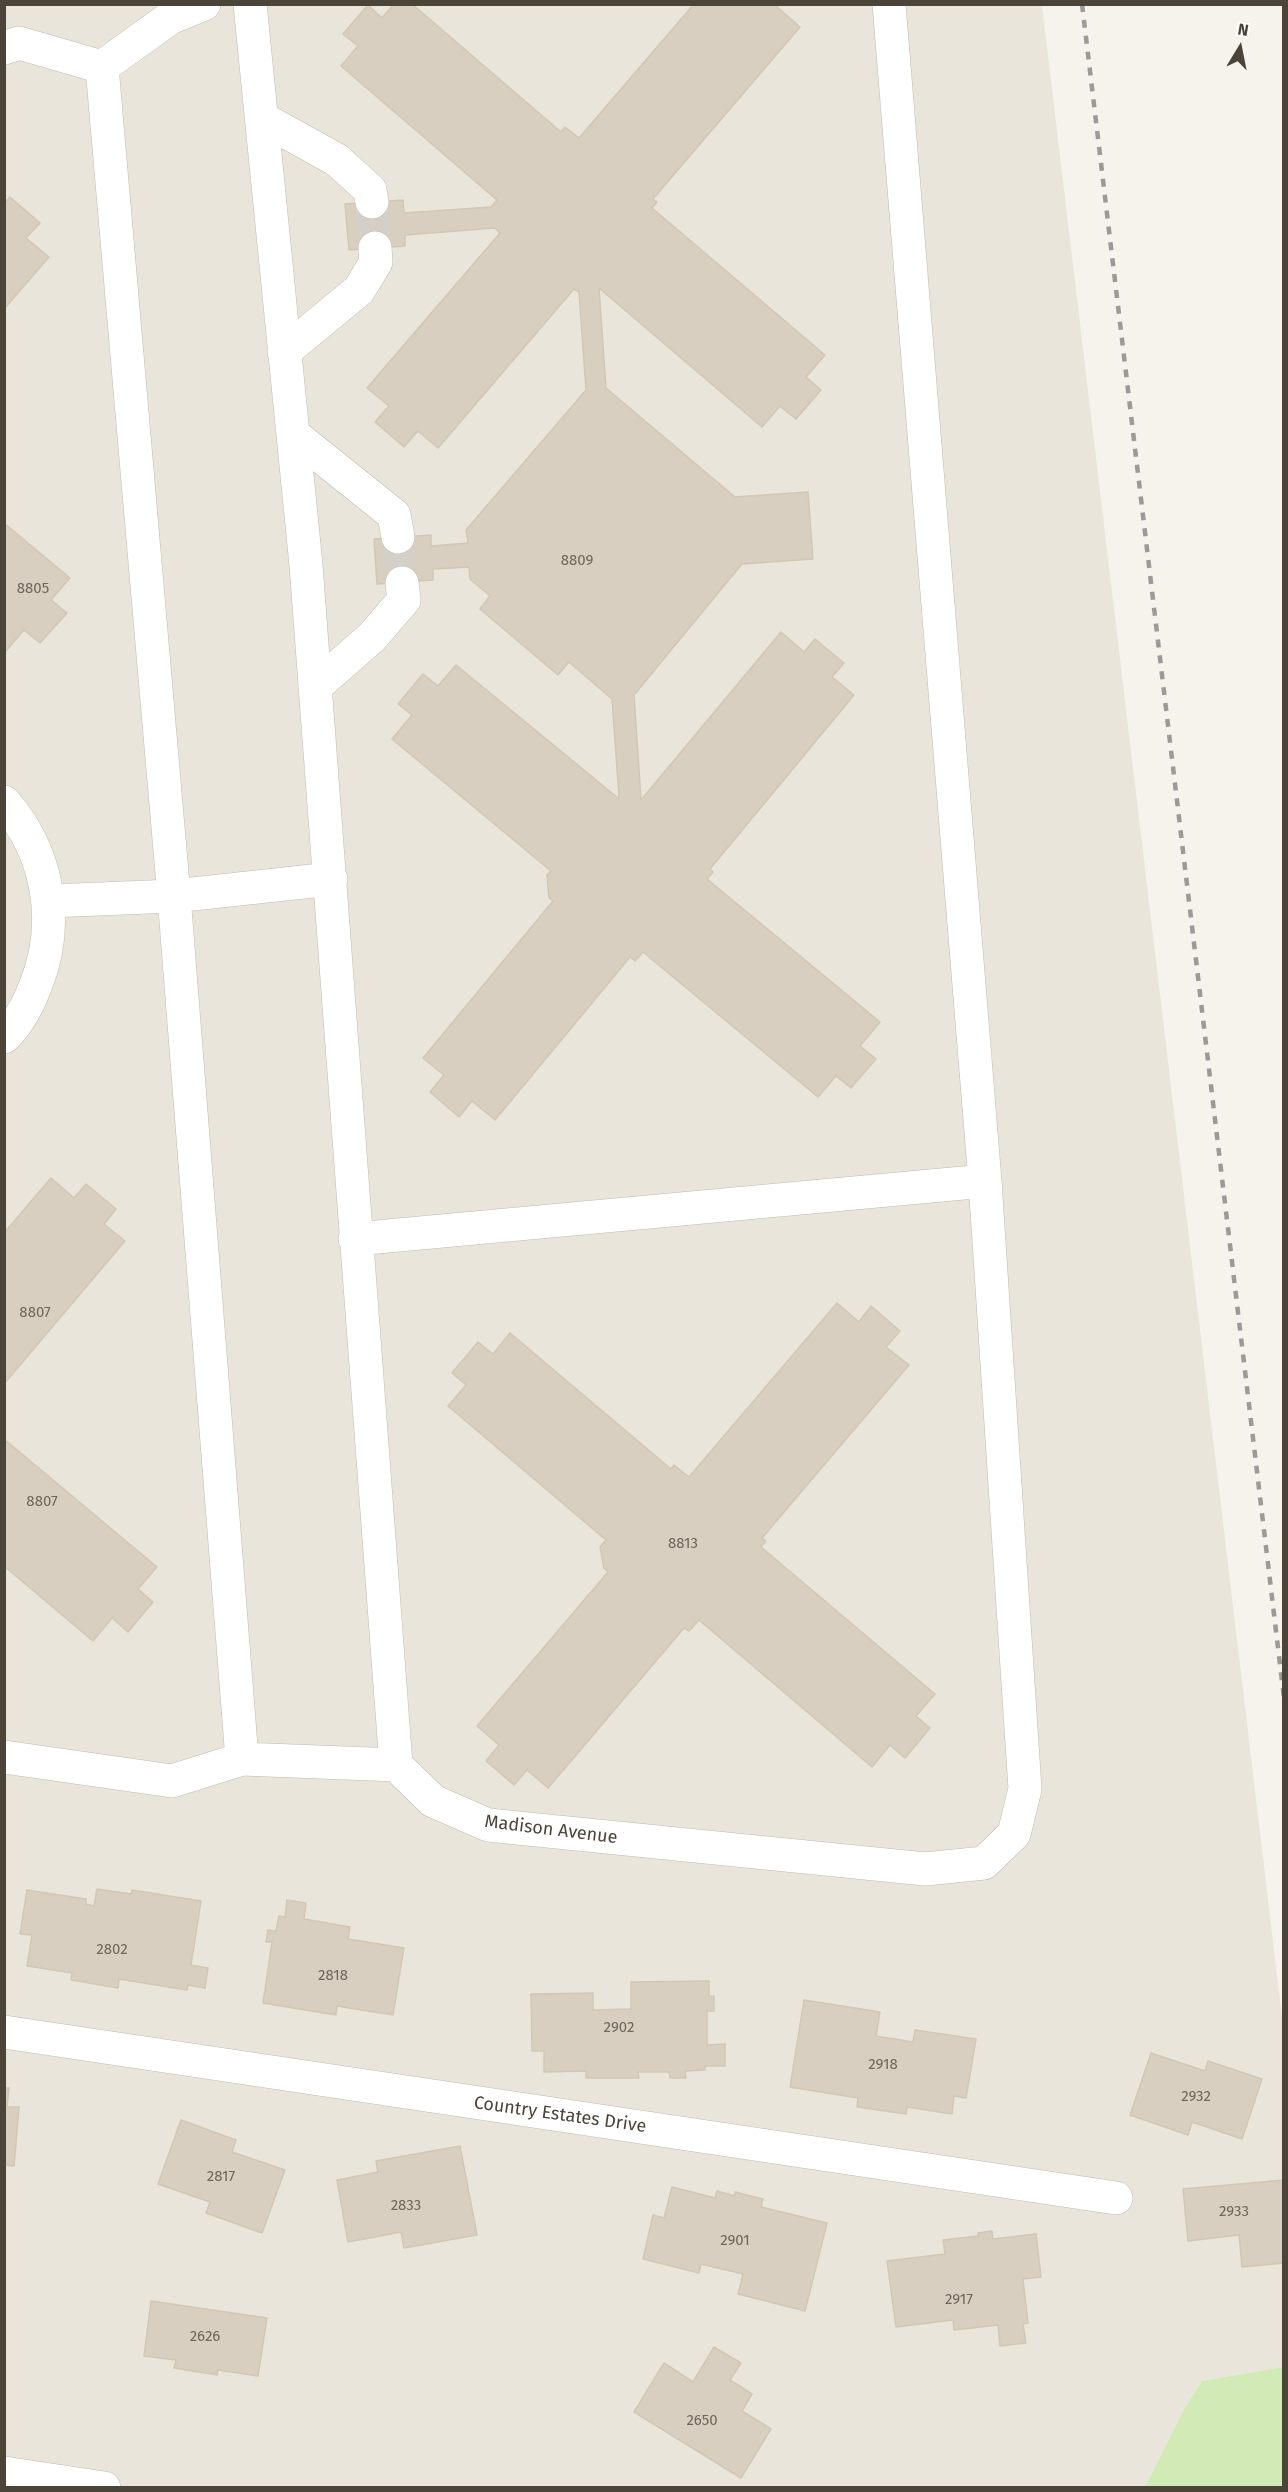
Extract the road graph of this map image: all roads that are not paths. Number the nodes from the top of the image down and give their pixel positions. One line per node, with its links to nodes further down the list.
1 (204, 4): 5 (street)
2 (250, 4): 6 (street)
3 (889, 4): 19 (street, Madison Avenue)
4 (4, 48): 5 (street)
5 (102, 67): 16 (street)
6 (261, 118): 7 (street); 9 (street)
7 (372, 202)
8 (375, 248): 9 (street)
9 (284, 351): 10 (street)
10 (293, 434): 11 (street); 13 (street)
11 (398, 537)
12 (402, 583): 13 (street)
13 (315, 687): 15 (street)
14 (4, 802): 17 (street)
15 (331, 879): 16 (street); 20 (street)
16 (174, 896): 17 (street); 22 (street)
17 (49, 901): 18 (street)
18 (4, 1037)
19 (985, 1181): 20 (street); 23 (street, Madison Avenue)
20 (356, 1239): 23 (street)
21 (4, 1756): 22 (street)
22 (242, 1759): 23 (street)
23 (396, 1765)
24 (4, 2032): 25 (street, Country Estates Drive)
25 (1116, 2198)
26 (4, 2473): 27 (street)
27 (104, 2487)

